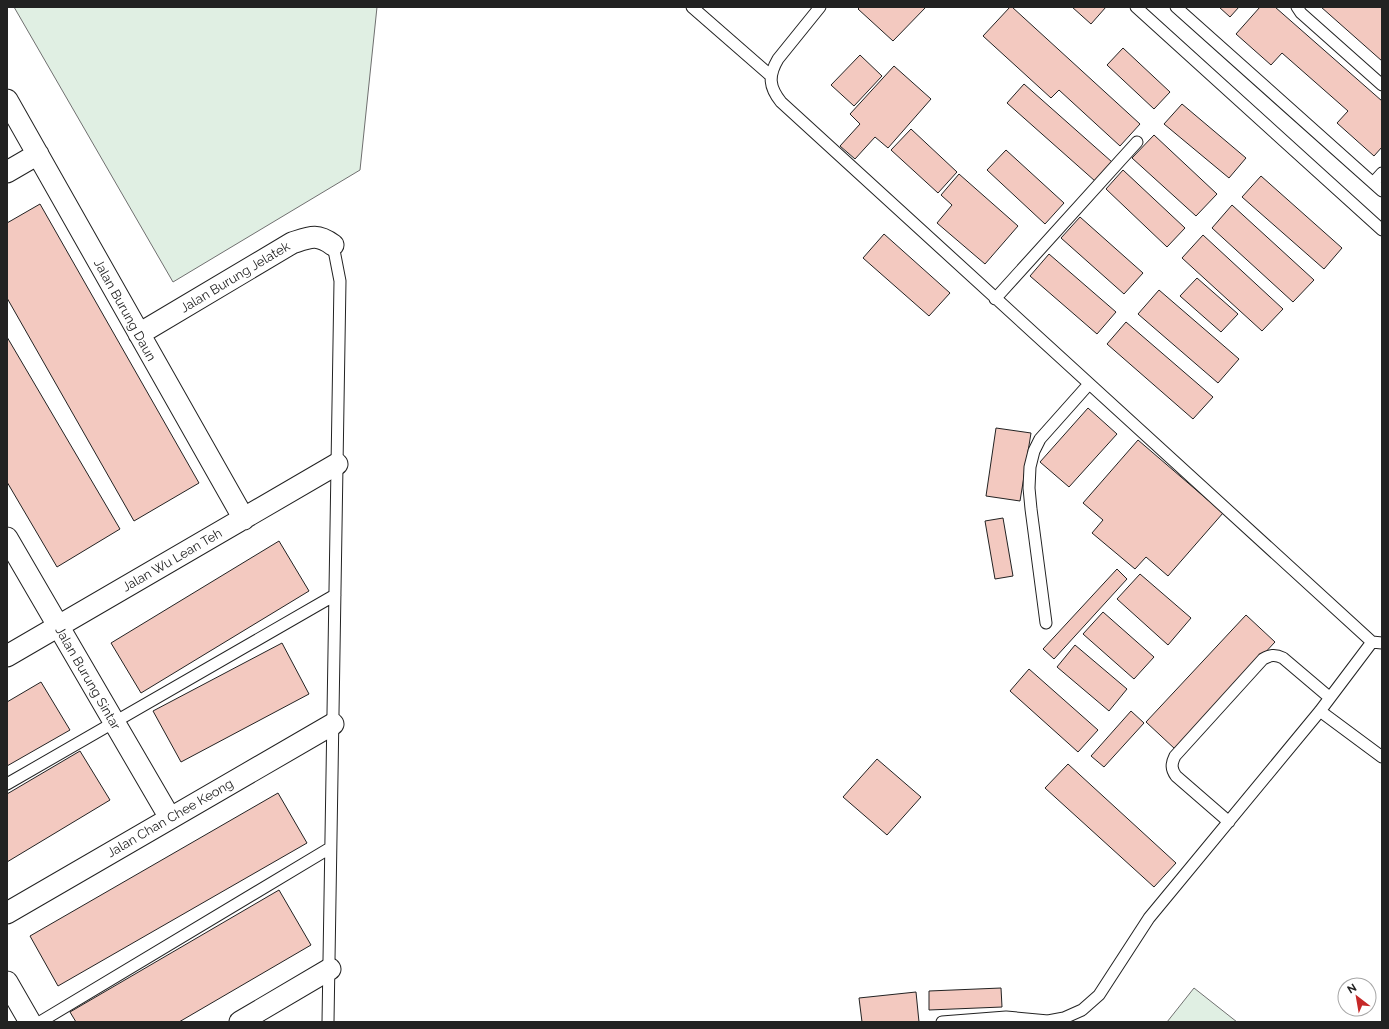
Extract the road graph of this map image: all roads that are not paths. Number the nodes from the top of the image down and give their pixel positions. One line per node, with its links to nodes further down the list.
1 (692, 7): 6 (lane)
2 (820, 7): 6 (lane)
3 (1136, 7): 15 (lane)
4 (1176, 7): 13 (lane)
5 (1298, 7): 7 (lane)
6 (771, 76): 17 (lane)
7 (1382, 85)
8 (7, 100): 10 (street, Jalan Burung Daun)
9 (1137, 142): 17 (lane)
10 (38, 154): 11 (street); 18 (street, Jalan Burung Daun)
11 (7, 172)
12 (1382, 173): 13 (lane)
13 (1373, 183): 14 (lane)
14 (1382, 191)
15 (1382, 230)
16 (333, 245): 18 (street, Jalan Burung Jelatek); 20 (lane)
17 (995, 299): 19 (lane)
18 (139, 334): 21 (street, Jalan Burung Daun)
19 (1089, 384): 24 (lane); 26 (lane)
20 (337, 464): 21 (street, Jalan Wu Lean Teh); 23 (lane)
21 (244, 519): 25 (street, Jalan Wu Lean Teh)
22 (7, 538): 25 (street, Jalan Burung Sintar)
23 (335, 595): 30 (lane); 31 (lane)
24 (1046, 623)
25 (58, 626): 27 (street, Jalan Wu Lean Teh); 30 (street, Jalan Burung Sintar)
26 (1377, 643): 28 (lane)
27 (7, 656)
28 (1329, 697): 29 (lane); 35 (lane)
29 (1320, 711): 32 (lane); 35 (lane)
30 (114, 722): 33 (lane); 34 (street, Jalan Burung Sintar)
31 (333, 724): 34 (street, Jalan Chan Chee Keong); 36 (lane)
32 (1382, 757)
33 (7, 784)
34 (170, 818): 37 (street, Jalan Chan Chee Keong)
35 (1229, 822): 44 (lane)
36 (330, 848): 38 (lane); 41 (lane)
37 (7, 913)
38 (330, 969): 42 (street); 43 (lane)
39 (7, 982): 40 (street)
40 (30, 1022)
41 (40, 1022)
42 (240, 1022)
43 (328, 1022)
44 (942, 1022)

